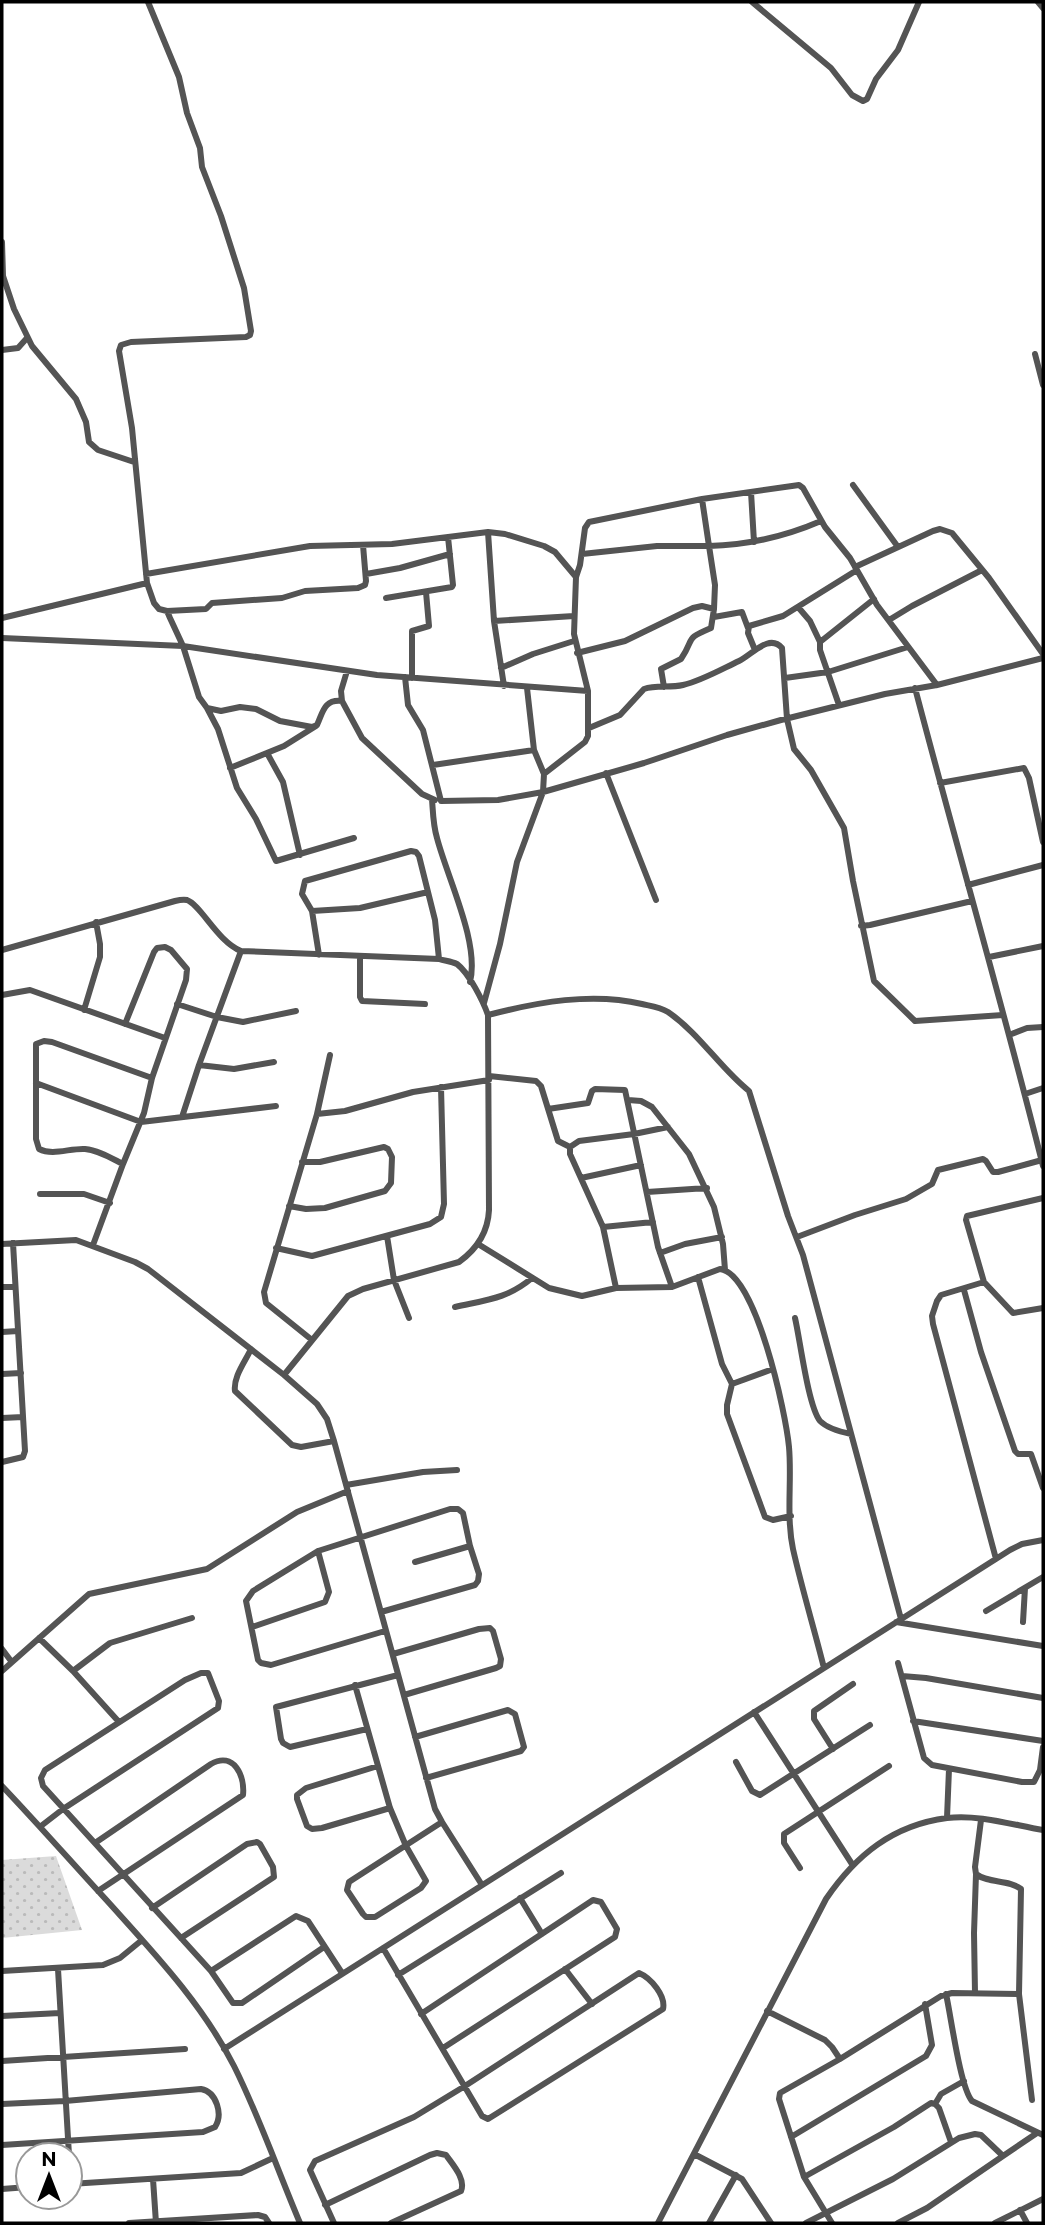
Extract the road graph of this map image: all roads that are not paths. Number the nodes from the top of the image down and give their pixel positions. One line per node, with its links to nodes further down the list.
1 (148, 2): 11 (street)
2 (752, 2): 3 (street)
3 (919, 2)
4 (1038, 2): 5 (street)
5 (1043, 8)
6 (2, 242): 7 (street)
7 (27, 338): 8 (street); 11 (street)
8 (2, 350)
9 (1035, 354): 10 (street)
10 (1043, 385)
11 (134, 462): 26 (street)
12 (853, 485): 21 (street)
13 (751, 492): 14 (street); 15 (street); 18 (street)
14 (702, 499): 20 (street); 23 (street)
15 (821, 521): 18 (street); 24 (street)
16 (488, 532): 17 (street); 28 (street); 39 (street)
17 (449, 537): 19 (street); 22 (street)
18 (754, 542): 20 (street)
19 (363, 545): 26 (street); 27 (street)
20 (709, 546): 23 (street); 34 (street)
21 (898, 547): 24 (street); 25 (street)
22 (450, 554): 27 (street); 30 (street)
23 (582, 554): 28 (street)
24 (856, 569): 32 (street); 33 (street)
25 (982, 570): 40 (street); 49 (street)
26 (146, 574): 29 (street)
27 (366, 574): 35 (street)
28 (576, 578): 36 (street)
29 (147, 583): 35 (street); 38 (street)
30 (426, 592): 31 (street); 53 (street)
31 (386, 598)
32 (874, 599): 40 (street); 44 (street)
33 (798, 607): 41 (street); 44 (street)
34 (714, 609): 37 (street); 48 (street)
35 (167, 611): 45 (street)
36 (574, 616): 39 (street); 43 (street)
37 (714, 617): 41 (street); 57 (street)
38 (2, 618)
39 (494, 621): 50 (street)
40 (890, 621): 46 (street)
41 (748, 628): 47 (street)
42 (2, 638): 45 (street)
43 (574, 641): 48 (street); 50 (street)
44 (820, 642): 52 (street)
45 (183, 646): 51 (street); 63 (street)
46 (908, 647): 52 (street); 55 (street)
47 (755, 650): 54 (street); 57 (street)
48 (577, 653): 60 (street)
49 (1043, 656): 55 (street)
50 (501, 668): 56 (street)
51 (347, 671): 53 (street); 61 (street)
52 (828, 672): 54 (street); 62 (street)
53 (408, 678): 56 (street); 69 (street)
54 (785, 678): 64 (street)
55 (937, 685): 59 (street)
56 (504, 686): 58 (street)
57 (664, 687): 66 (street)
58 (527, 688): 60 (street); 67 (street)
59 (915, 688): 62 (street); 73 (street)
60 (588, 691): 66 (street)
61 (342, 701): 65 (street); 75 (street)
62 (839, 705): 64 (street)
63 (207, 708): 65 (street); 70 (street)
64 (787, 719): 72 (street); 87 (street)
65 (317, 725): 68 (street)
66 (590, 728): 71 (street)
67 (534, 750): 69 (street); 71 (street)
68 (267, 753): 70 (street); 79 (street)
69 (433, 765): 76 (street)
70 (230, 768): 79 (street)
71 (544, 774): 74 (street)
72 (606, 774): 74 (street); 83 (street)
73 (940, 783): 78 (street); 81 (street)
74 (543, 792): 76 (street); 97 (street)
75 (432, 799): 76 (street); 95 (street)
76 (441, 801)
77 (354, 838): 79 (street)
78 (1043, 842)
79 (300, 855)
80 (1043, 865): 81 (street)
81 (968, 885): 84 (street)
82 (428, 892): 85 (street); 85 (street); 94 (street)
83 (656, 900)
84 (972, 901): 87 (street); 93 (street)
85 (312, 911): 91 (street)
86 (96, 922): 89 (street); 90 (street); 100 (street)
87 (861, 926): 102 (street)
88 (1043, 946): 93 (street)
89 (2, 950)
90 (242, 951): 91 (street); 104 (street)
91 (319, 955): 92 (street)
92 (360, 956): 94 (street); 99 (street)
93 (989, 957): 102 (street)
94 (439, 959): 95 (street)
95 (470, 982): 97 (street)
96 (2, 995): 100 (street)
97 (484, 1003): 103 (street)
98 (177, 1004): 104 (street); 105 (street); 108 (street)
99 (425, 1004)
100 (84, 1010): 105 (street)
101 (296, 1011): 104 (street)
102 (1003, 1014): 107 (street)
103 (488, 1015): 113 (street); 144 (street)
104 (217, 1017): 111 (street)
105 (125, 1024): 108 (street)
106 (1043, 1027): 107 (street)
107 (1009, 1035): 117 (street)
108 (165, 1038): 112 (street)
109 (330, 1055): 121 (street)
110 (274, 1062): 111 (street)
111 (199, 1065): 122 (street)
112 (152, 1078): 114 (street); 123 (street)
113 (489, 1078): 115 (street); 120 (street); 147 (street)
114 (36, 1083): 123 (street); 131 (street)
115 (441, 1087): 121 (street); 142 (street)
116 (1043, 1088): 117 (street)
117 (1025, 1094): 126 (street)
118 (628, 1100): 120 (street); 124 (street); 127 (street)
119 (276, 1106): 122 (street)
120 (548, 1109): 128 (street)
121 (317, 1114): 129 (street)
122 (182, 1117): 123 (street)
123 (141, 1122): 131 (street)
124 (668, 1127): 127 (street); 134 (street)
125 (1043, 1127): 126 (street)
126 (1034, 1128): 130 (street)
127 (634, 1134): 128 (street); 132 (street)
128 (570, 1147): 133 (street)
129 (302, 1162): 139 (street); 139 (street)
130 (1042, 1163): 144 (street)
131 (123, 1164): 138 (street)
132 (641, 1165): 133 (street); 135 (street)
133 (581, 1178): 141 (street)
134 (707, 1188): 135 (street); 143 (street)
135 (647, 1192): 140 (street)
136 (40, 1194): 138 (street)
137 (1043, 1198): 155 (street)
138 (110, 1203): 148 (street)
139 (289, 1206): 149 (street)
140 (653, 1222): 141 (street); 150 (street)
141 (603, 1227): 159 (street)
142 (387, 1236): 149 (street); 154 (street)
143 (722, 1237): 150 (street); 151 (street)
144 (797, 1237): 176 (street)
145 (13, 1243): 146 (street); 148 (street); 157 (street)
146 (2, 1244)
147 (478, 1244): 153 (street); 154 (street)
148 (93, 1245): 168 (street)
149 (276, 1248): 167 (street)
150 (660, 1253): 158 (street)
151 (725, 1270): 152 (street); 169 (street)
152 (698, 1277): 158 (street); 173 (street)
153 (532, 1278): 159 (street); 161 (street)
154 (394, 1280): 163 (street); 167 (street)
155 (984, 1282): 160 (street); 162 (street)
156 (2, 1287): 157 (street)
157 (15, 1287): 165 (street)
158 (672, 1287): 159 (street)
159 (616, 1288)
160 (964, 1290): 181 (street); 187 (street)
161 (455, 1307)
162 (1043, 1308)
163 (409, 1318)
164 (795, 1318): 176 (street)
165 (18, 1331): 166 (street); 170 (street)
166 (2, 1332)
167 (312, 1340): 172 (street)
168 (251, 1349): 172 (street); 177 (street)
169 (773, 1369): 173 (street); 182 (street)
170 (21, 1373): 171 (street); 174 (street)
171 (2, 1374)
172 (284, 1375): 177 (street)
173 (732, 1384): 182 (street)
174 (23, 1417): 175 (street); 178 (street)
175 (2, 1418)
176 (851, 1434): 194 (street)
177 (334, 1441): 180 (street)
178 (2, 1462)
179 (457, 1470): 180 (street)
180 (347, 1488): 183 (street); 198 (street)
181 (1043, 1488)
182 (791, 1516): 204 (street)
183 (361, 1536): 185 (street); 186 (street); 192 (street)
184 (1043, 1540): 187 (street)
185 (470, 1546): 188 (street); 192 (street)
186 (318, 1550): 196 (street); 196 (street)
187 (996, 1559): 194 (street)
188 (415, 1562)
189 (1043, 1577): 190 (street)
190 (1025, 1588): 191 (street); 195 (street)
191 (986, 1611)
192 (381, 1612): 197 (street)
193 (192, 1618): 206 (street)
194 (898, 1621): 199 (street); 204 (street)
195 (1023, 1622)
196 (252, 1627): 197 (street)
197 (385, 1631): 201 (street)
198 (38, 1638): 202 (street); 206 (street)
199 (1043, 1646)
200 (2, 1648): 202 (street)
201 (393, 1654): 207 (street); 211 (street)
202 (11, 1661): 205 (street)
203 (898, 1663): 208 (street)
204 (824, 1668): 213 (street)
205 (2, 1671)
206 (73, 1671): 215 (street)
207 (398, 1675): 210 (street); 211 (street)
208 (902, 1676): 212 (street); 214 (street)
209 (853, 1684): 221 (street)
210 (355, 1685): 217 (street); 217 (street)
211 (404, 1695): 218 (street)
212 (1043, 1698)
213 (754, 1712): 226 (street); 244 (street)
214 (913, 1721): 219 (street); 225 (street)
215 (119, 1722): 230 (street); 230 (street)
216 (870, 1725): 221 (street)
217 (368, 1729): 223 (street)
218 (415, 1737): 227 (street); 227 (street)
219 (1043, 1741)
220 (1043, 1747): 225 (street)
221 (833, 1749): 226 (street)
222 (736, 1762): 226 (street)
223 (378, 1766): 229 (street); 229 (street)
224 (889, 1766): 231 (street)
225 (949, 1769): 232 (street)
226 (794, 1773): 231 (street)
227 (426, 1778): 234 (street)
228 (2, 1786): 235 (street)
229 (390, 1808): 238 (street)
230 (63, 1809): 235 (street); 237 (street)
231 (818, 1810): 239 (street); 240 (street)
232 (947, 1818): 233 (street); 239 (street)
233 (981, 1820): 236 (street); 243 (street)
234 (442, 1822): 238 (street); 244 (street)
235 (41, 1826): 245 (street)
236 (1043, 1830)
237 (95, 1843): 242 (street); 242 (street)
238 (406, 1846): 238 (street)
239 (852, 1864): 264 (street)
240 (800, 1868)
241 (561, 1873): 246 (street)
242 (122, 1874): 245 (street); 247 (street)
243 (976, 1874): 259 (street); 261 (street)
244 (482, 1885): 252 (street)
245 (98, 1891): 250 (street)
246 (520, 1898): 248 (street); 258 (street)
247 (152, 1908): 249 (street); 249 (street)
248 (542, 1934): 254 (street); 266 (street)
249 (181, 1938): 256 (street)
250 (142, 1940): 253 (street); 270 (street)
251 (324, 1947): 256 (street); 256 (street); 257 (street)
252 (383, 1948): 257 (street); 258 (street)
253 (58, 1969): 255 (street); 265 (street)
254 (565, 1969): 262 (street); 268 (street)
255 (2, 1971)
256 (211, 1971)
257 (342, 1973): 270 (street)
258 (398, 1975): 266 (street)
259 (975, 1993): 260 (street); 261 (street)
260 (946, 1994): 263 (street); 274 (street)
261 (1019, 1994): 277 (street)
262 (592, 2004): 275 (street); 275 (street)
263 (925, 2004): 272 (street); 281 (street)
264 (767, 2011): 272 (street); 284 (street)
265 (60, 2013): 267 (street); 271 (street)
266 (421, 2014): 268 (street)
267 (2, 2016)
268 (443, 2048): 275 (street)
269 (185, 2049): 271 (street)
270 (223, 2049): 286 (street)
271 (63, 2057): 273 (street); 276 (street)
272 (840, 2059): 281 (street)
273 (2, 2061)
274 (964, 2081): 279 (street); 280 (street)
275 (465, 2086): 292 (street)
276 (65, 2101): 278 (street); 282 (street); 282 (street)
277 (1032, 2101)
278 (2, 2104)
279 (936, 2104): 283 (street); 288 (street)
280 (1040, 2134): 285 (street)
281 (791, 2137): 288 (street)
282 (68, 2141)
283 (951, 2142): 285 (street); 294 (street)
284 (694, 2154): 287 (street); 301 (street)
285 (1003, 2156): 306 (street)
286 (273, 2158): 289 (street); 298 (street)
287 (736, 2175): 302 (street); 303 (street)
288 (804, 2177): 294 (street)
289 (153, 2179): 290 (street); 295 (street)
290 (84, 2183)
291 (1043, 2199): 293 (street)
292 (326, 2205): 299 (street); 300 (street)
293 (1020, 2210): 307 (street); 308 (street)
294 (825, 2214): 304 (street); 305 (street)
295 (156, 2222): 296 (street); 297 (street)
296 (128, 2223)
297 (269, 2223)
298 (300, 2223)
299 (334, 2223)
300 (391, 2223)
301 (658, 2223)
302 (709, 2223)
303 (771, 2223)
304 (806, 2223)
305 (832, 2223)
306 (898, 2223)
307 (995, 2223)
308 (1027, 2223)

